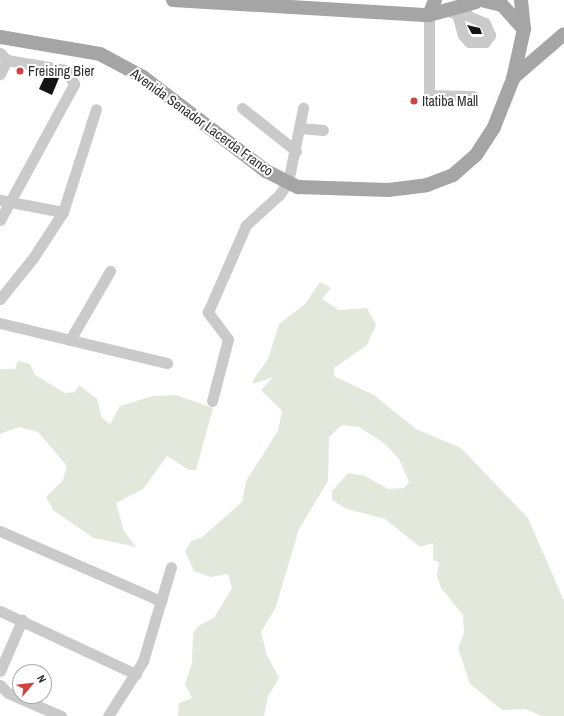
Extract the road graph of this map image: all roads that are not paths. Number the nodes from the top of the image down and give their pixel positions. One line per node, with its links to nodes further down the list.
1 (174, 0): 6 (main road)
2 (434, 0): 6 (main road)
3 (521, 0): 7 (main road, Avenida Senador Lacerda Franco)
4 (475, 2): 5 (main road); 5 (street); 7 (main road)
5 (449, 11): 6 (main road)
6 (429, 15): 13 (street)
7 (524, 29): 12 (main road, Avenida Senador Lacerda Franco)
8 (564, 34): 12 (main road)
9 (0, 37): 20 (main road, Avenida Senador Lacerda Franco)
10 (3, 56): 11 (street); 21 (street)
11 (0, 74)
12 (513, 79): 20 (main road, Avenida Senador Lacerda Franco)
13 (473, 96)
14 (242, 108): 19 (street)
15 (303, 108): 17 (street)
16 (96, 109): 22 (street)
17 (300, 128): 18 (street); 19 (street)
18 (323, 130)
19 (296, 151): 20 (street)
20 (288, 182): 29 (street)
21 (4, 201): 22 (street); 23 (street)
22 (63, 212): 25 (street)
23 (0, 220)
24 (110, 271): 27 (street)
25 (0, 299)
26 (0, 323): 27 (street)
27 (70, 340): 28 (street)
28 (167, 363)
29 (212, 401)
30 (0, 531): 32 (street)
31 (171, 567): 32 (street)
32 (161, 601): 36 (street)
33 (0, 611): 34 (street)
34 (22, 620): 35 (street); 36 (street)
35 (0, 671)
36 (136, 674): 39 (street)
37 (0, 685): 38 (street)
38 (61, 716)
39 (108, 716)

